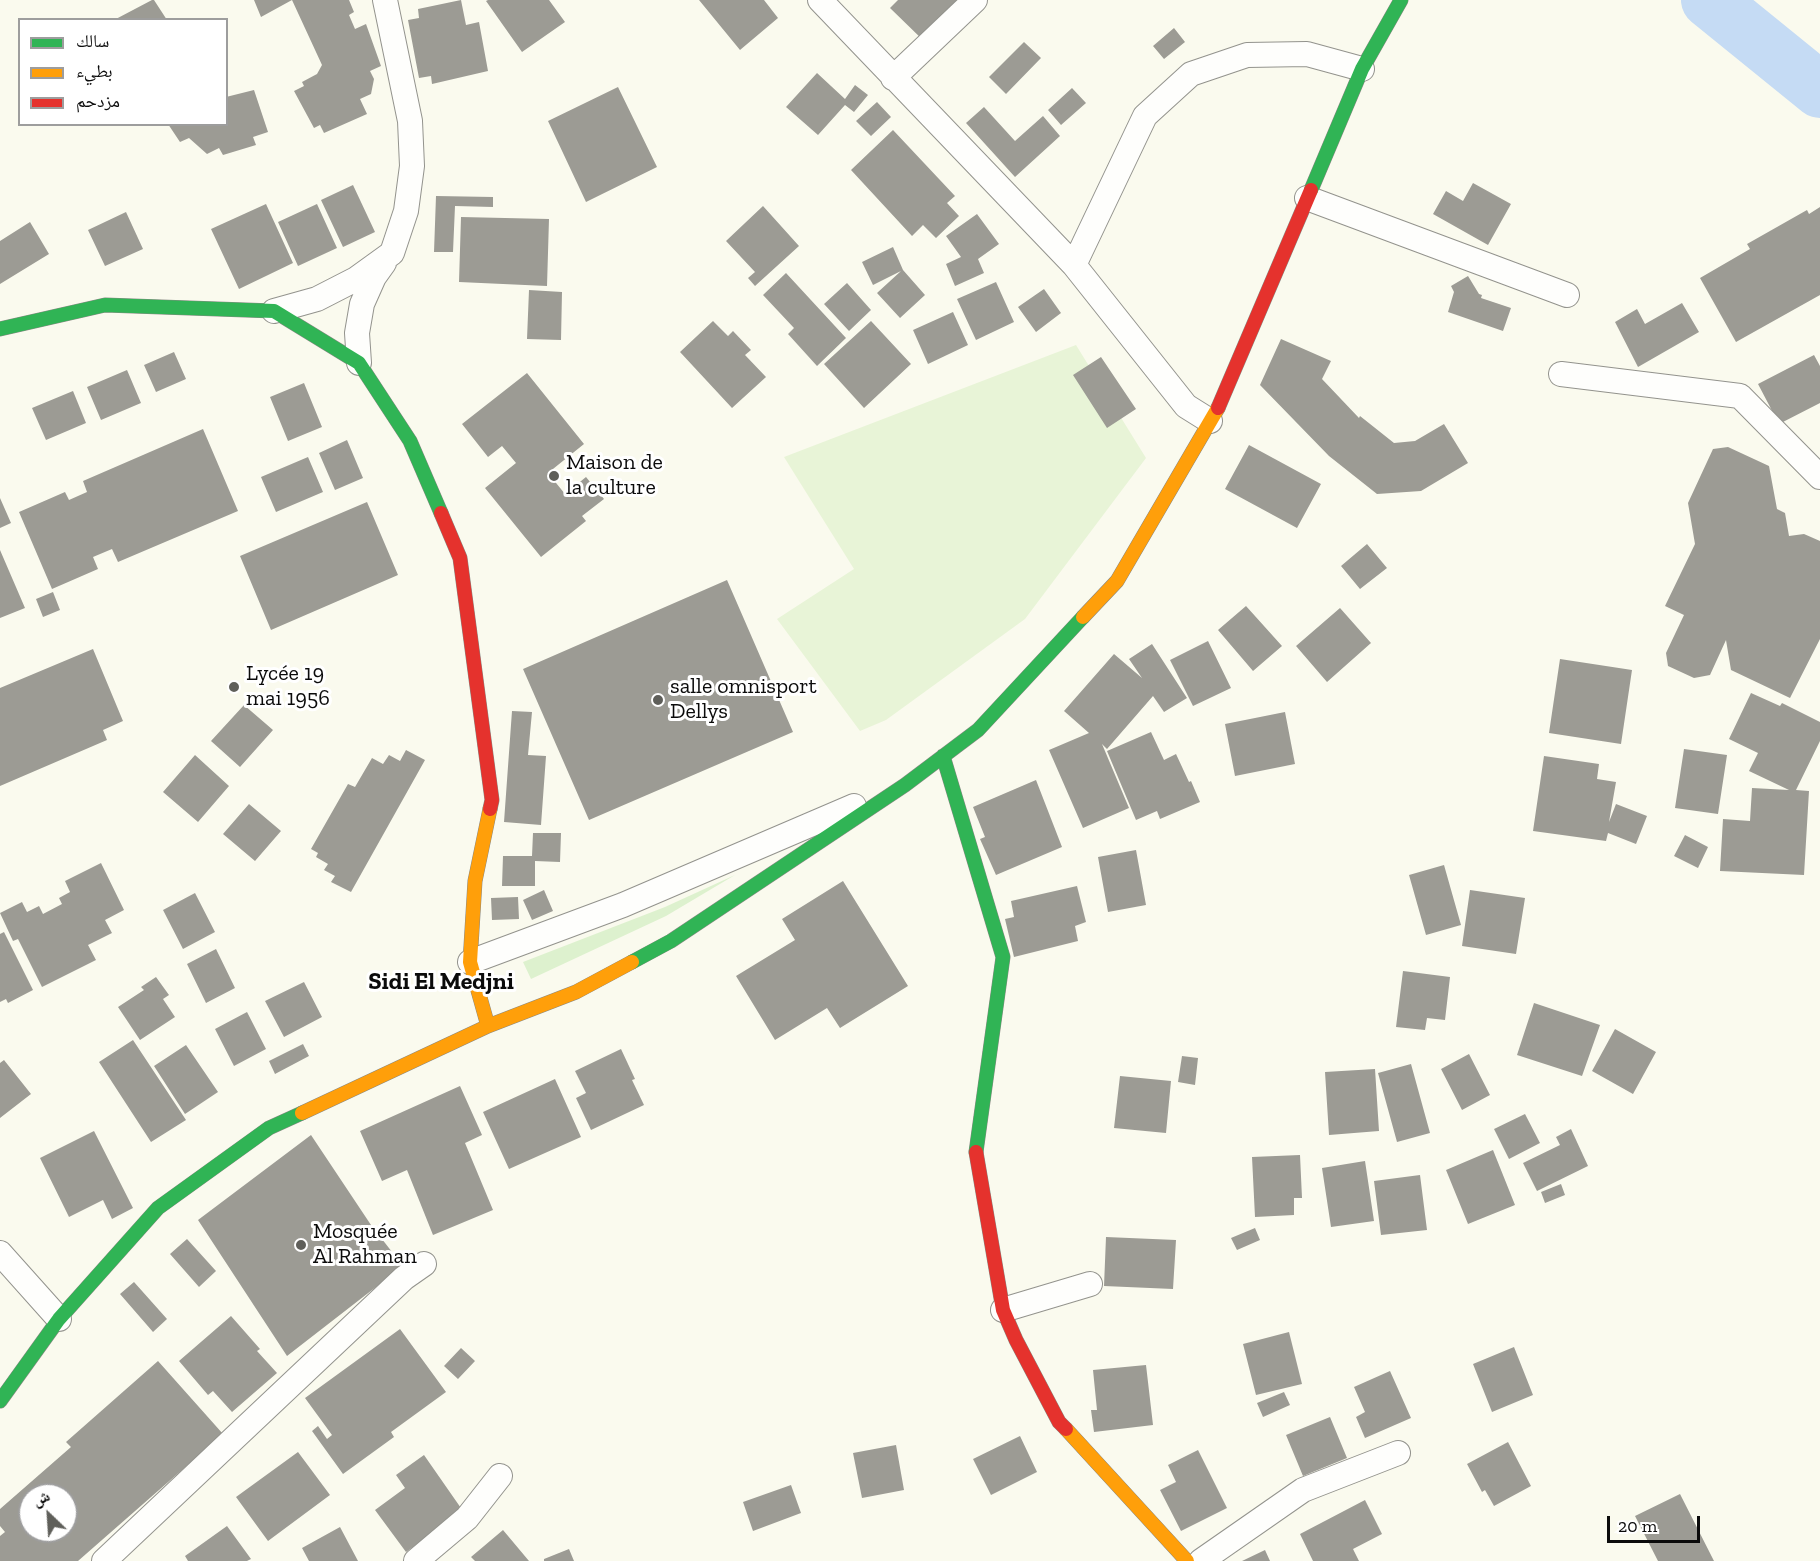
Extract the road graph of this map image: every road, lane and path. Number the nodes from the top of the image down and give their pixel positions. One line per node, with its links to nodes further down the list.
1 (385, 0): 8 (street)
2 (820, 0): 6 (street)
3 (975, 0): 6 (street)
4 (1401, 0): 5 (main road)
5 (1362, 69): 7 (main road); 9 (street)
6 (893, 78): 9 (street)
7 (1307, 198): 10 (street); 15 (main road)
8 (392, 253): 11 (street); 13 (street)
9 (1074, 265): 15 (street)
10 (1567, 295)
11 (274, 311): 12 (main road); 13 (main road)
12 (0, 329)
13 (359, 363): 19 (main road)
14 (1561, 374): 16 (street)
15 (1210, 421): 17 (main road)
16 (1820, 477)
17 (943, 756): 18 (main road); 24 (main road)
18 (905, 785): 19 (street); 20 (main road)
19 (470, 962): 20 (main road)
20 (488, 1026): 25 (main road)
21 (0, 1253): 25 (street)
22 (424, 1264): 29 (street)
23 (1090, 1284): 24 (street)
24 (1004, 1310): 31 (main road)
25 (59, 1319): 26 (main road)
26 (0, 1401)
27 (1398, 1453): 32 (street)
28 (500, 1476): 30 (street)
29 (104, 1561)
30 (416, 1561)
31 (1187, 1561)
32 (1201, 1561)

